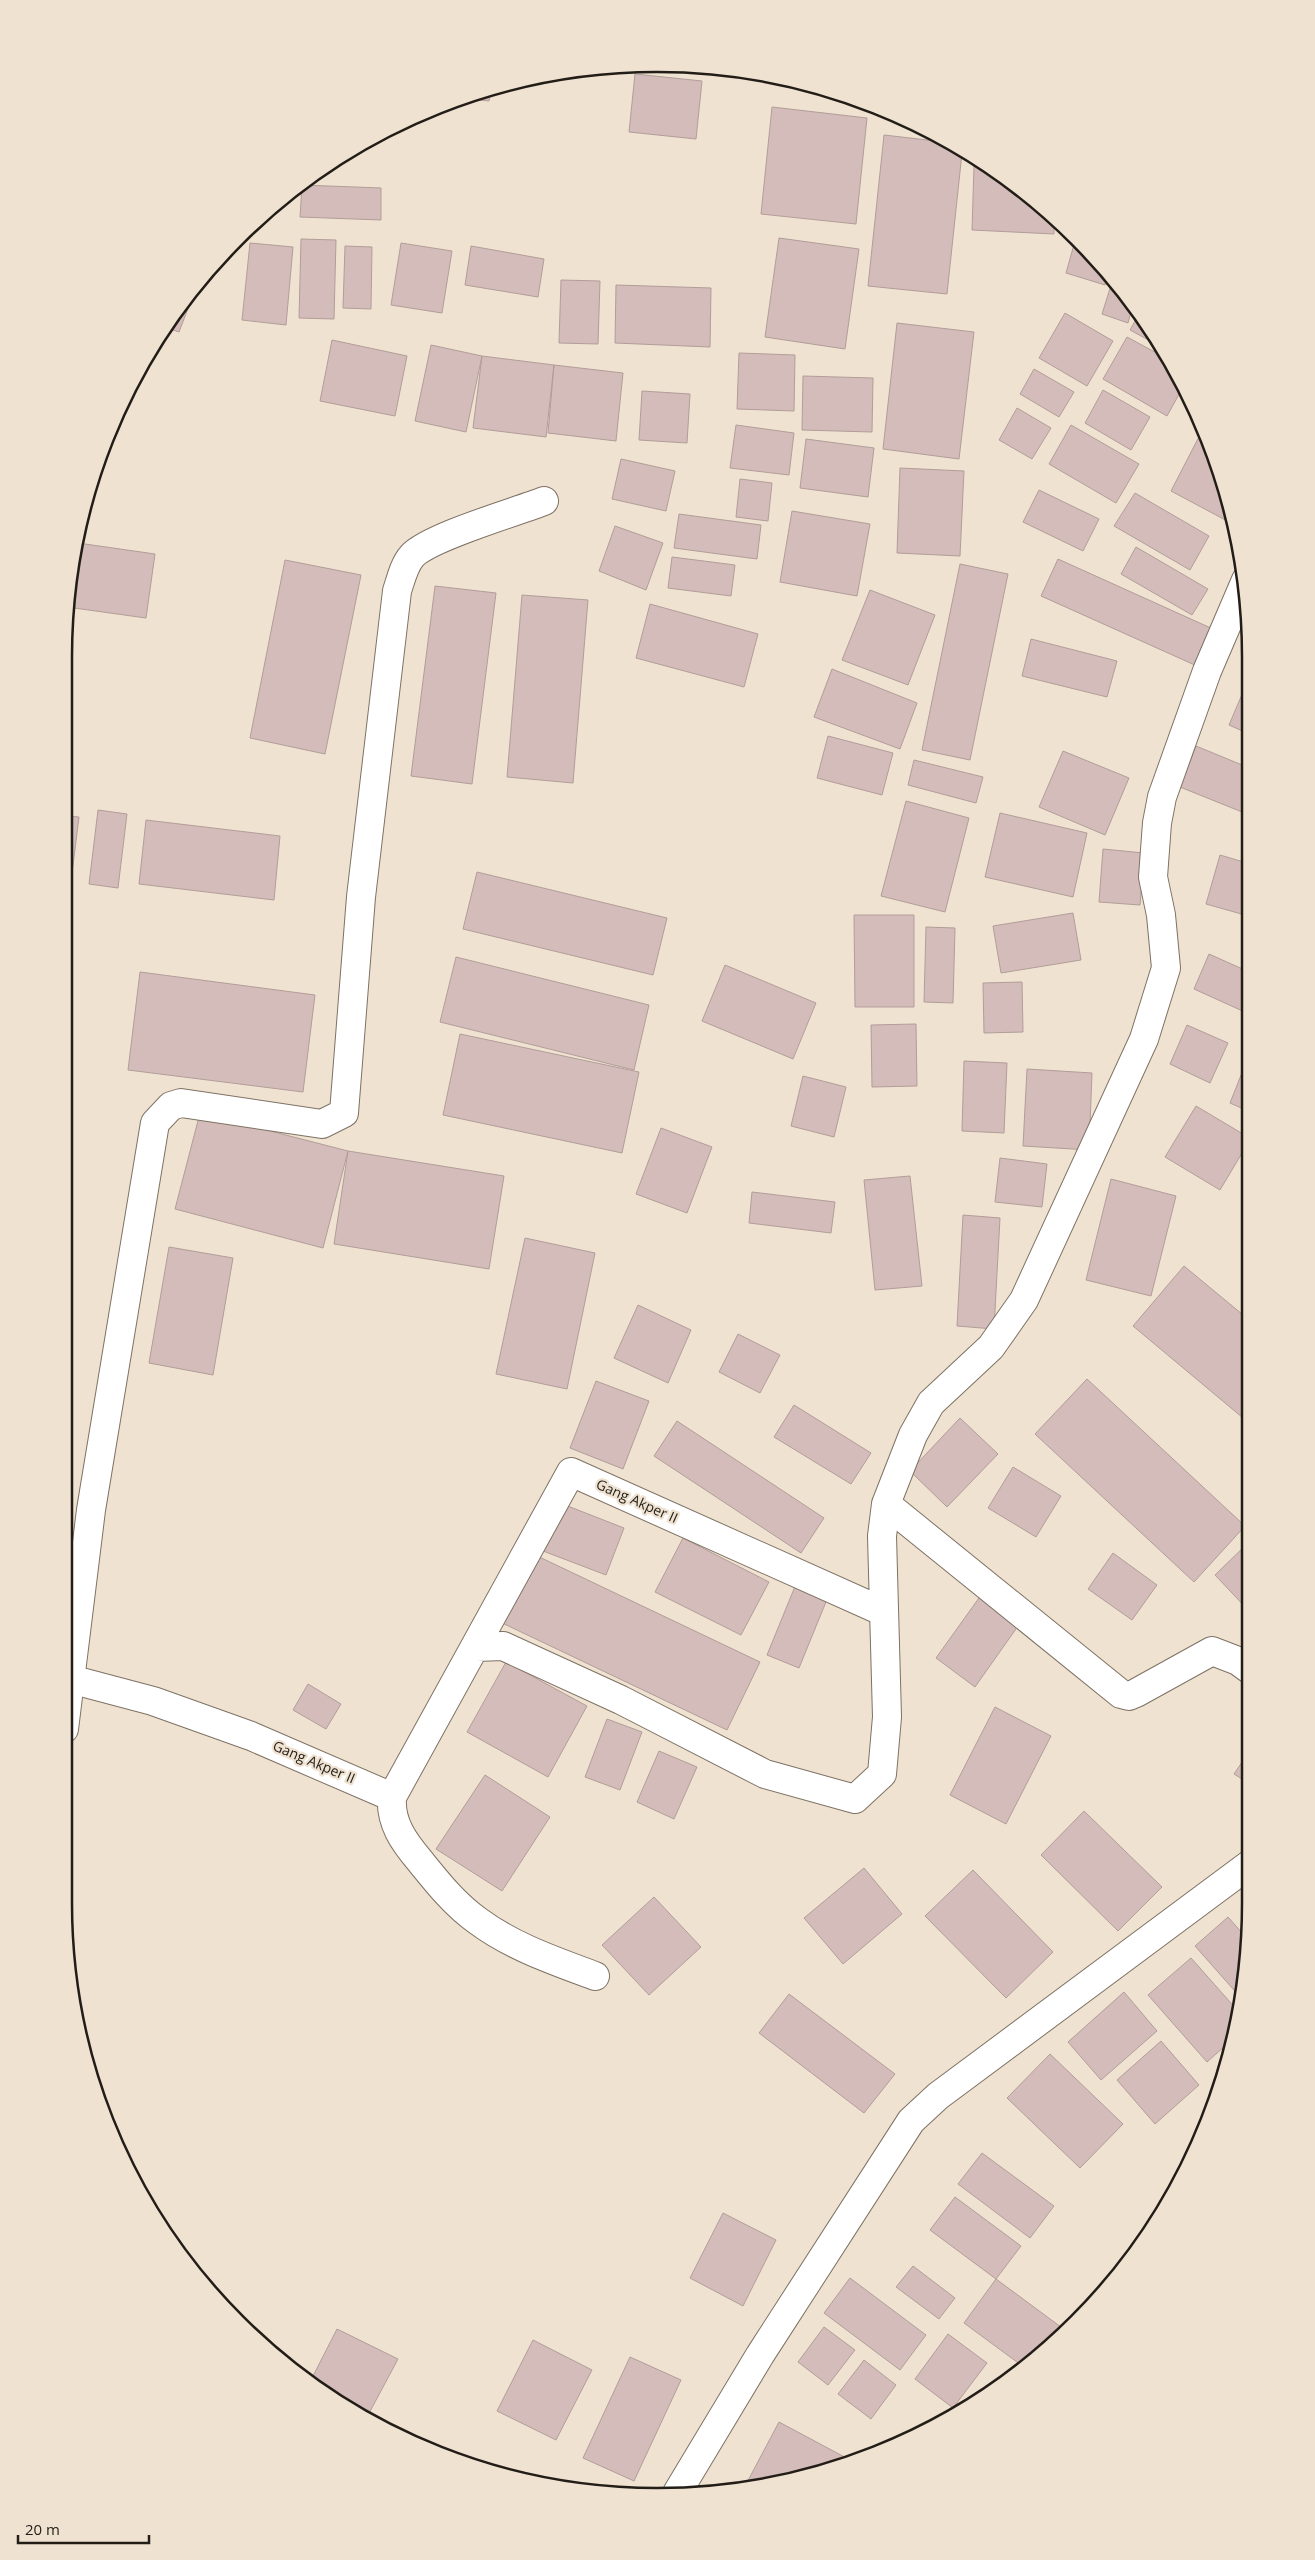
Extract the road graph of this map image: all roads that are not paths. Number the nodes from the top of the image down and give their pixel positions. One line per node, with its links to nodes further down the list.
1 (544, 501): 6 (street)
2 (1239, 597): 3 (street)
3 (886, 1504): 4 (street); 7 (street)
4 (884, 1612): 5 (street, Gang Akper II); 5 (street)
5 (476, 1647): 9 (street, Gang Akper II)
6 (72, 1663)
7 (1242, 1664)
8 (72, 1680): 9 (street, Gang Akper II)
9 (392, 1797): 11 (street)
10 (1242, 1870): 12 (street)
11 (595, 1976)
12 (681, 2487)

